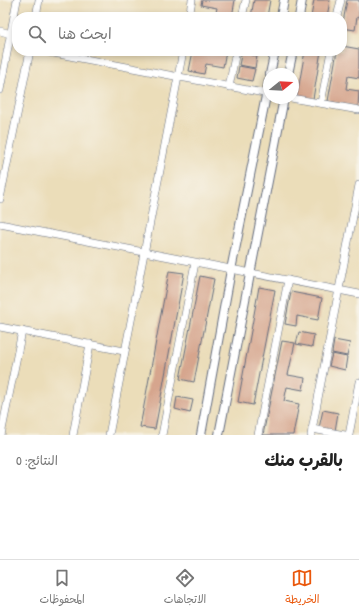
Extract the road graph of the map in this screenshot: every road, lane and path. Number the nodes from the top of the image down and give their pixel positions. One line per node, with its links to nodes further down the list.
1 (17, 0): 8 (street)
2 (39, 0): 9 (street)
3 (192, 0): 10 (street)
4 (246, 0): 11 (street)
5 (284, 0): 12 (street)
6 (302, 0): 13 (street)
7 (340, 0): 14 (street)
8 (15, 12)
9 (37, 12)
10 (190, 12)
11 (243, 12)
12 (282, 12)
13 (300, 12)
14 (338, 12)
15 (12, 28): 17 (street)
16 (0, 31): 17 (street)
17 (11, 34): 29 (street)
18 (29, 56): 37 (street)
19 (69, 56): 27 (street)
20 (182, 56): 27 (street)
21 (235, 56): 28 (street)
22 (274, 56): 25 (street)
23 (292, 56): 26 (street)
24 (330, 56): 32 (street)
25 (271, 68)
26 (289, 68)
27 (178, 77): 28 (street); 39 (street)
28 (229, 87): 30 (street)
29 (0, 90)
30 (263, 93)
31 (299, 99): 32 (street)
32 (321, 103): 35 (street)
33 (266, 104): 41 (street)
34 (283, 104): 42 (street)
35 (359, 110)
36 (359, 185): 44 (street)
37 (0, 199)
38 (0, 224): 39 (street)
39 (144, 253): 40 (street); 49 (street)
40 (195, 262): 41 (street); 55 (street)
41 (231, 270): 42 (street); 56 (street)
42 (249, 273): 43 (street); 57 (street)
43 (288, 280): 44 (street); 58 (street)
44 (339, 290): 45 (street); 51 (street)
45 (359, 294)
46 (0, 327): 47 (street)
47 (22, 331): 48 (street); 52 (street)
48 (90, 344): 49 (street); 53 (street)
49 (124, 351): 54 (street)
50 (359, 382): 60 (street)
51 (311, 432): 59 (street)
52 (1, 435)
53 (72, 435)
54 (108, 435)
55 (162, 435)
56 (201, 435)
57 (219, 435)
58 (258, 435)
59 (345, 435)
60 (349, 435)

